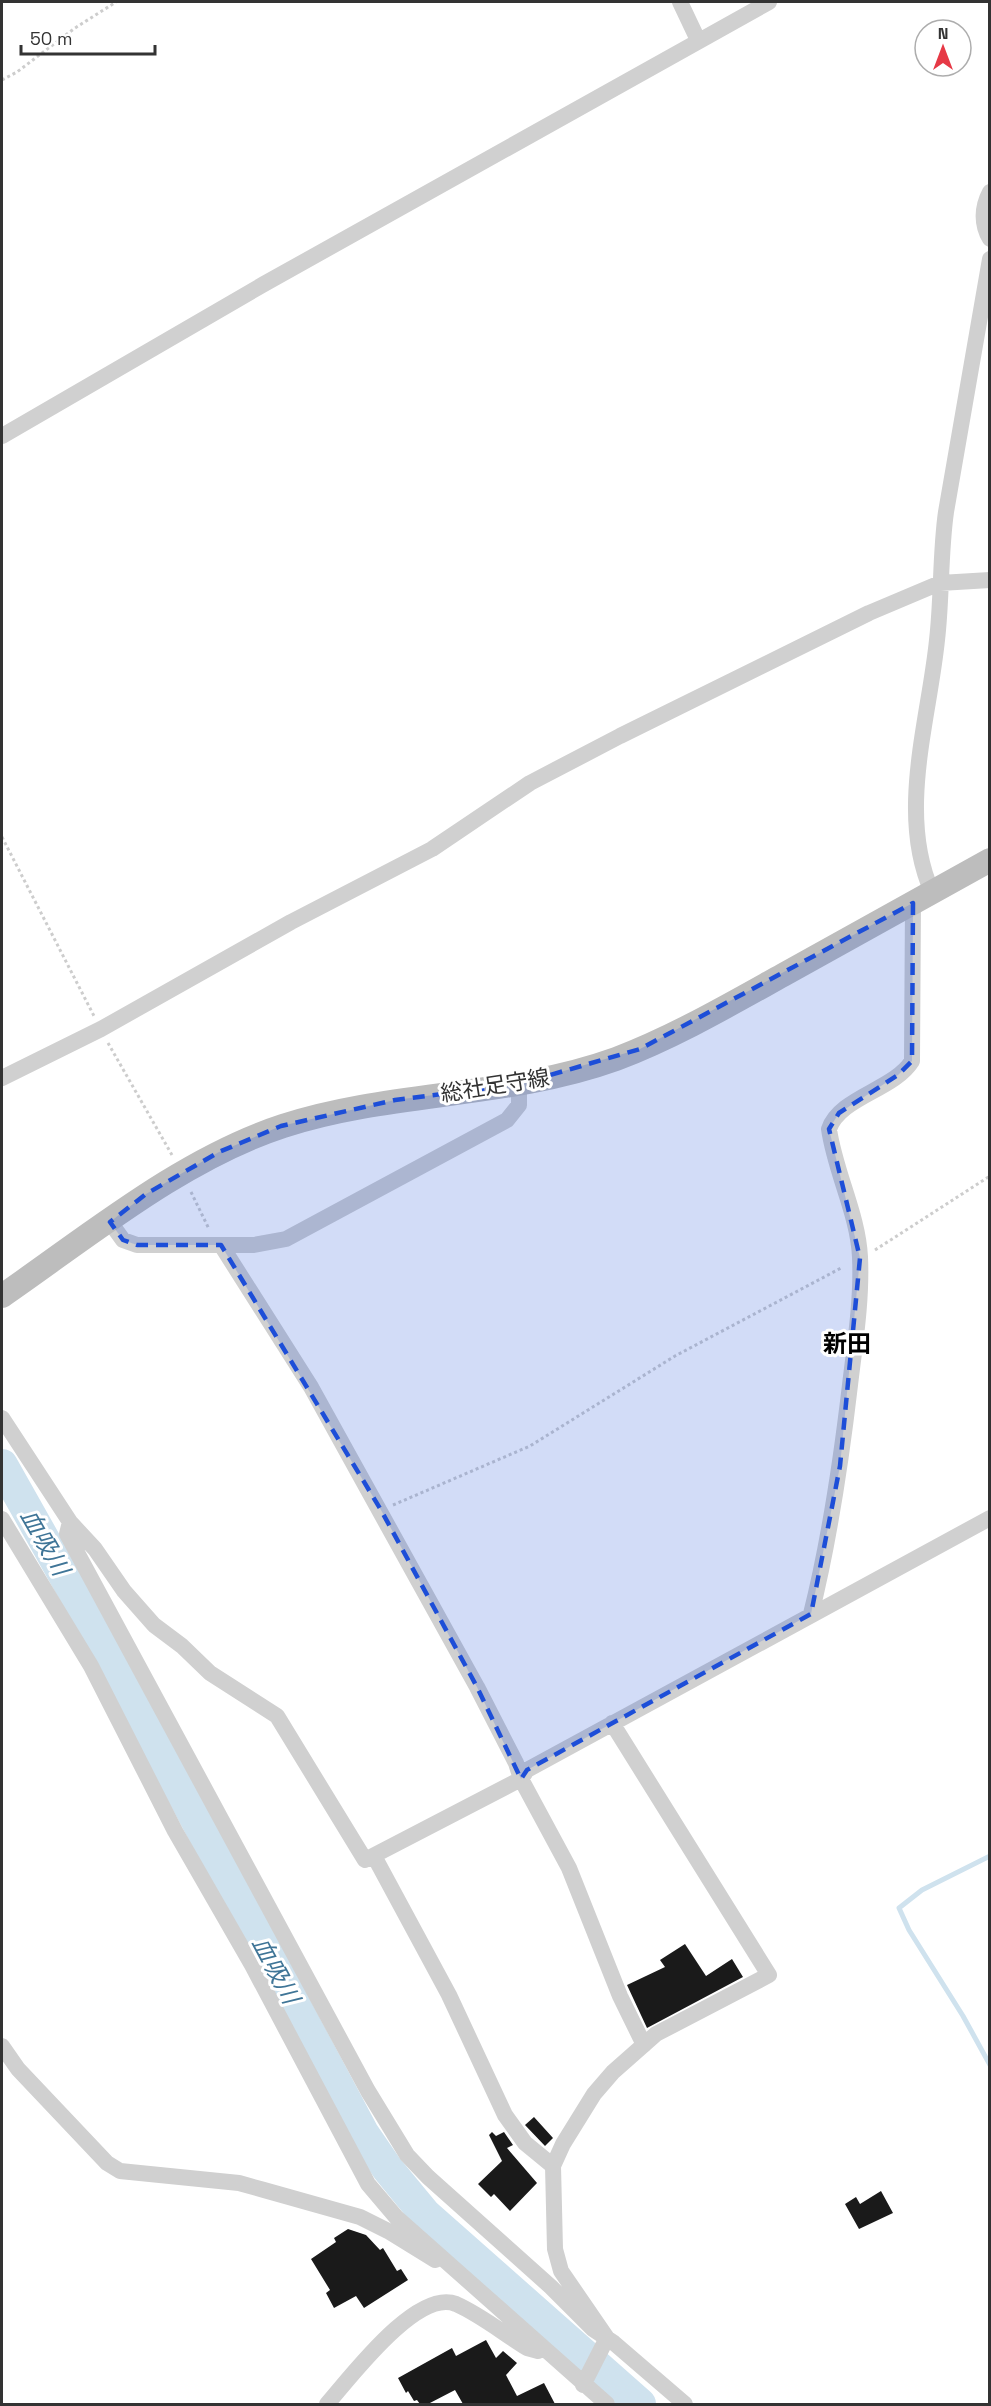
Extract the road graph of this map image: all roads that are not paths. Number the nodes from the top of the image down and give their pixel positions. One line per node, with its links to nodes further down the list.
1 (680, 2): 3 (street)
2 (769, 2): 3 (street)
3 (698, 40): 7 (street)
4 (990, 192): 5 (street)
5 (990, 239)
6 (990, 259): 9 (street)
7 (2, 436)
8 (990, 580): 9 (street)
9 (940, 583): 11 (street); 12 (street)
10 (990, 860): 11 (main road, 総社足守線)
11 (922, 898): 13 (main road, 総社足守線); 21 (street)
12 (2, 1078)
13 (519, 1084): 14 (main road, 総社足守線); 15 (street)
14 (110, 1221): 15 (street); 16 (main road, 総社足守線)
15 (219, 1245): 23 (street)
16 (2, 1296)
17 (2, 1418): 20 (street)
18 (990, 1518): 21 (street)
19 (2, 1519): 28 (street)
20 (70, 1522): 24 (street); 29 (street)
21 (811, 1614): 22 (street)
22 (612, 1723): 23 (street); 25 (street)
23 (521, 1779): 24 (street); 25 (street)
24 (374, 1856): 27 (street)
25 (645, 2045): 27 (street)
26 (2, 2046): 28 (street)
27 (553, 2166): 29 (street)
28 (454, 2269): 30 (street)
29 (606, 2340): 31 (street); 34 (street)
30 (550, 2355): 31 (street); 32 (street)
31 (586, 2379): 33 (street)
32 (327, 2404)
33 (607, 2404)
34 (685, 2404)

